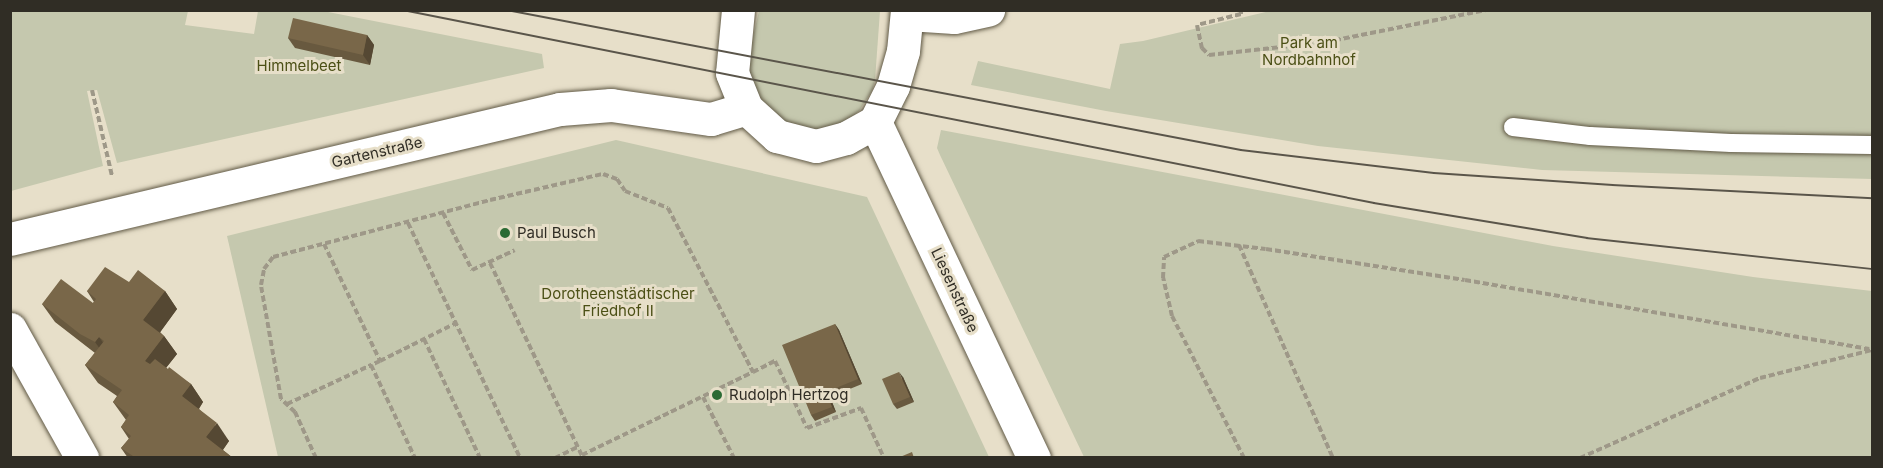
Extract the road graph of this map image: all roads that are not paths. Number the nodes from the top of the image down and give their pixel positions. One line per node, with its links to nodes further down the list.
1 (738, 10): 4 (street)
2 (988, 10): 3 (street)
3 (908, 12): 5 (street)
4 (746, 108): 5 (street); 8 (street, Gartenstraße)
5 (875, 122): 11 (street, Liesenstraße)
6 (1513, 127): 7 (lane)
7 (1872, 145)
8 (10, 239)
9 (10, 329): 10 (street)
10 (82, 458)
11 (1034, 458)

